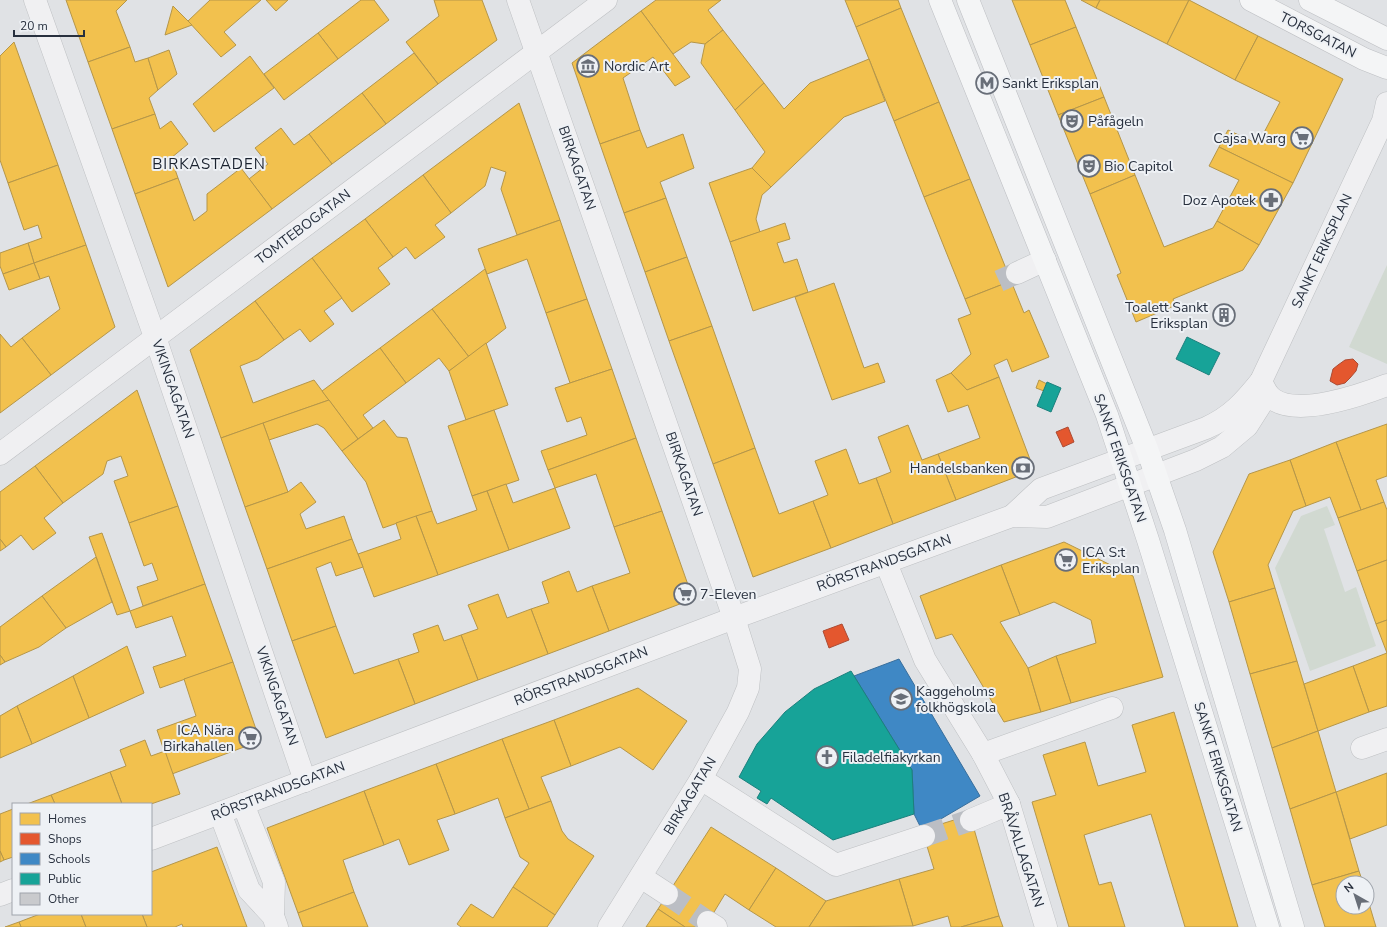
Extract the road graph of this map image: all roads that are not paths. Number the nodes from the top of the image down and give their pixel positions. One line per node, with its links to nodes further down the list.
1 (518, 0): 9 (street, BIRKAGATAN)
2 (606, 0): 9 (street, TOMTEBOGATAN)
3 (940, 0): 12 (main road, SANKT ERIKSGATAN)
4 (968, 0): 17 (main road, SANKT ERIKSGATAN)
5 (1251, 0): 10 (main road, TORSGATAN)
6 (1310, 0): 8 (main road, TORSGATAN)
7 (41, 4): 14 (street, VIKINGAGATAN)
8 (1387, 39)
9 (536, 52): 14 (street, TOMTEBOGATAN); 24 (street, BIRKAGATAN)
10 (1387, 68)
11 (1386, 114): 15 (street, SANKT ERIKSPLAN)
12 (1045, 260): 13 (street); 19 (main road, SANKT ERIKSGATAN)
13 (1017, 273)
14 (155, 337): 18 (street, TOMTEBOGATAN); 30 (street, VIKINGAGATAN)
15 (1261, 381): 16 (street); 17 (street, SANKT ERIKSPLAN); 20 (street, SANKT ERIKSPLAN)
16 (1387, 385)
17 (1147, 449): 19 (street, SANKT ERIKSPLAN); 20 (main road, SANKT ERIKSGATAN)
18 (0, 454)
19 (1122, 459): 21 (main road, SANKT ERIKSGATAN); 22 (street, RÖRSTRANDSGATAN)
20 (1156, 475): 21 (street, SANKT ERIKSPLAN); 45 (main road, SANKT ERIKSGATAN)
21 (1130, 485): 22 (street, RÖRSTRANDSGATAN); 44 (main road, SANKT ERIKSGATAN)
22 (1012, 516): 23 (street, RÖRSTRANDSGATAN)
23 (886, 563): 24 (street, RÖRSTRANDSGATAN); 28 (street, BRÅVALLAGATAN)
24 (734, 618): 29 (street, BIRKAGATAN); 30 (street, RÖRSTRANDSGATAN)
25 (1112, 708): 28 (street)
26 (1387, 739): 27 (street)
27 (1362, 748)
28 (983, 754): 32 (street, BRÅVALLAGATAN)
29 (701, 779): 35 (street); 37 (street, BIRKAGATAN)
30 (305, 781): 31 (street, RÖRSTRANDSGATAN)
31 (243, 804): 33 (street, RÖRSTRANDSGATAN); 41 (street)
32 (1009, 804): 34 (street); 43 (street, BRÅVALLAGATAN)
33 (220, 813): 36 (street, RÖRSTRANDSGATAN); 41 (street)
34 (971, 820)
35 (924, 836)
36 (152, 839)
37 (641, 877): 39 (street); 42 (street, BIRKAGATAN)
38 (12, 890): 40 (street)
39 (668, 894)
40 (0, 895)
41 (275, 922)
42 (609, 927)
43 (1046, 927)
44 (1268, 927)
45 (1293, 927)

